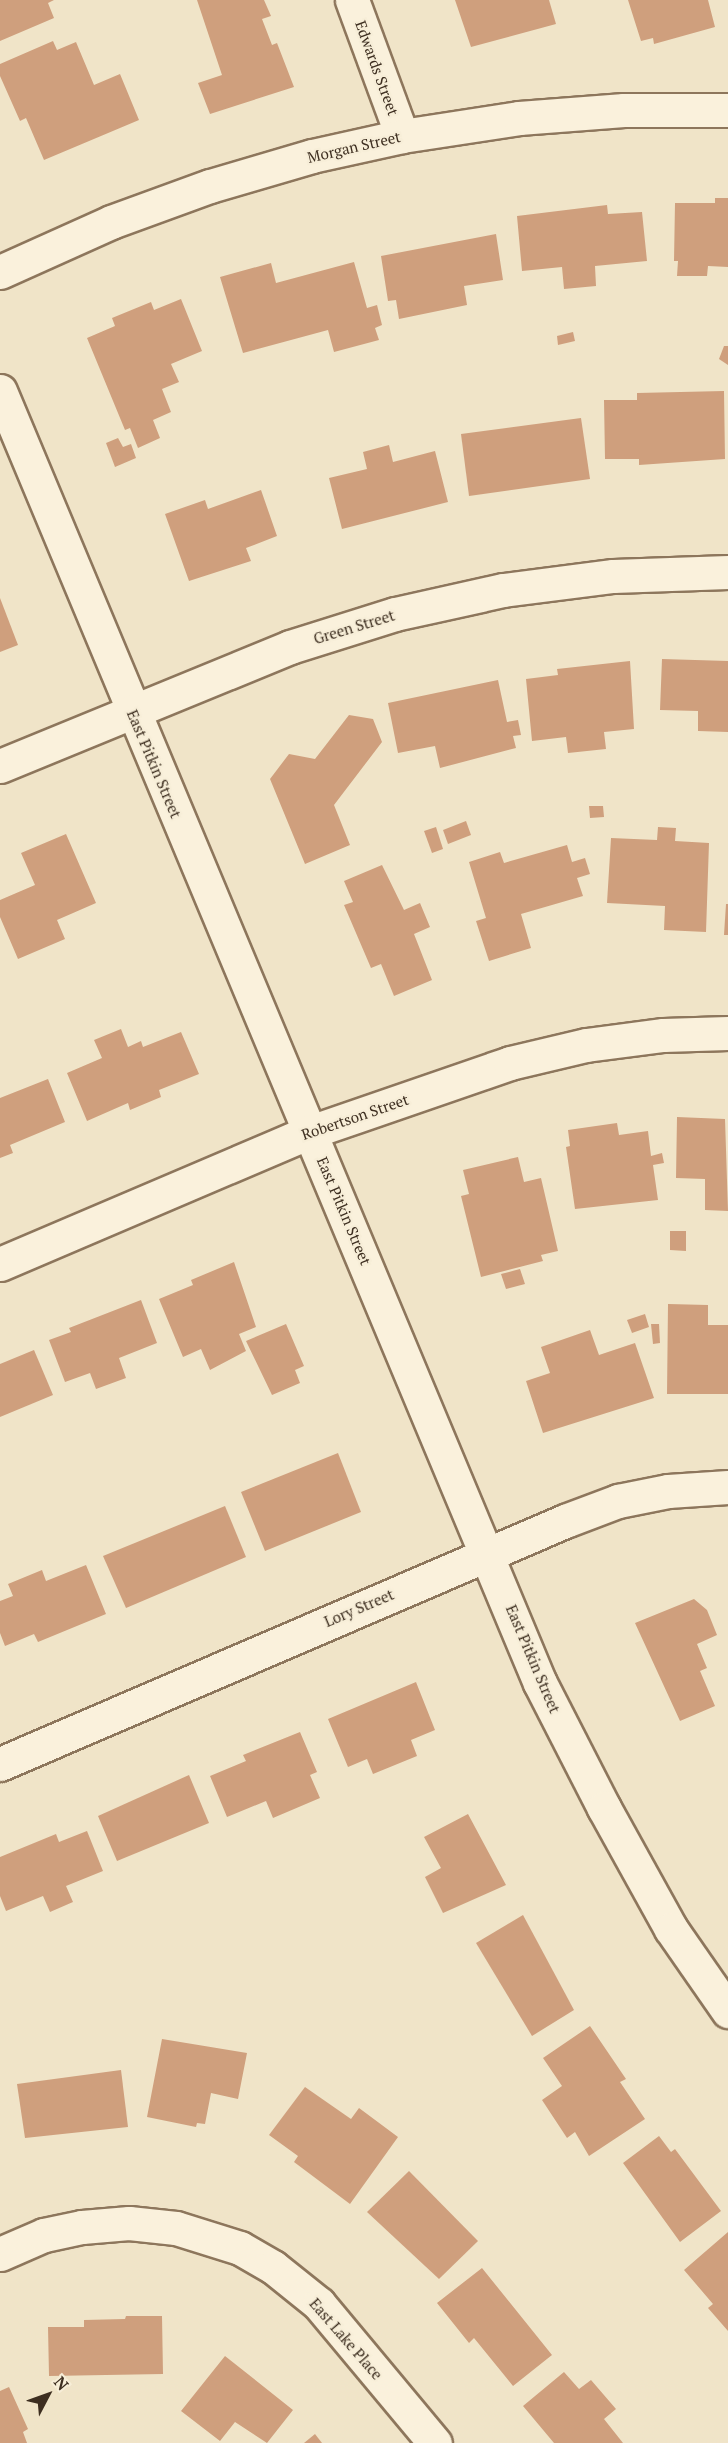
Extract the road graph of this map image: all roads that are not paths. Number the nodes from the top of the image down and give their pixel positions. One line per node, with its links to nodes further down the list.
1 (352, 0): 3 (street, Edwards Street)
2 (728, 110): 3 (street, Morgan Street)
3 (402, 136): 4 (street, Morgan Street)
4 (0, 272)
5 (0, 391): 7 (street, East Pitkin Street)
6 (728, 572): 7 (street, Green Street)
7 (132, 712): 8 (street, Green Street); 10 (street, East Pitkin Street)
8 (0, 766)
9 (728, 1033): 10 (street, Robertson Street)
10 (310, 1132): 11 (street, Robertson Street); 13 (street, East Pitkin Street)
11 (0, 1264)
12 (728, 1487): 13 (street, Lory Street)
13 (488, 1552): 14 (street, Lory Street); 15 (street, East Pitkin Street)
14 (0, 1764)
15 (728, 2011)
16 (0, 2254): 17 (street, East Lake Place)
17 (435, 2443)

